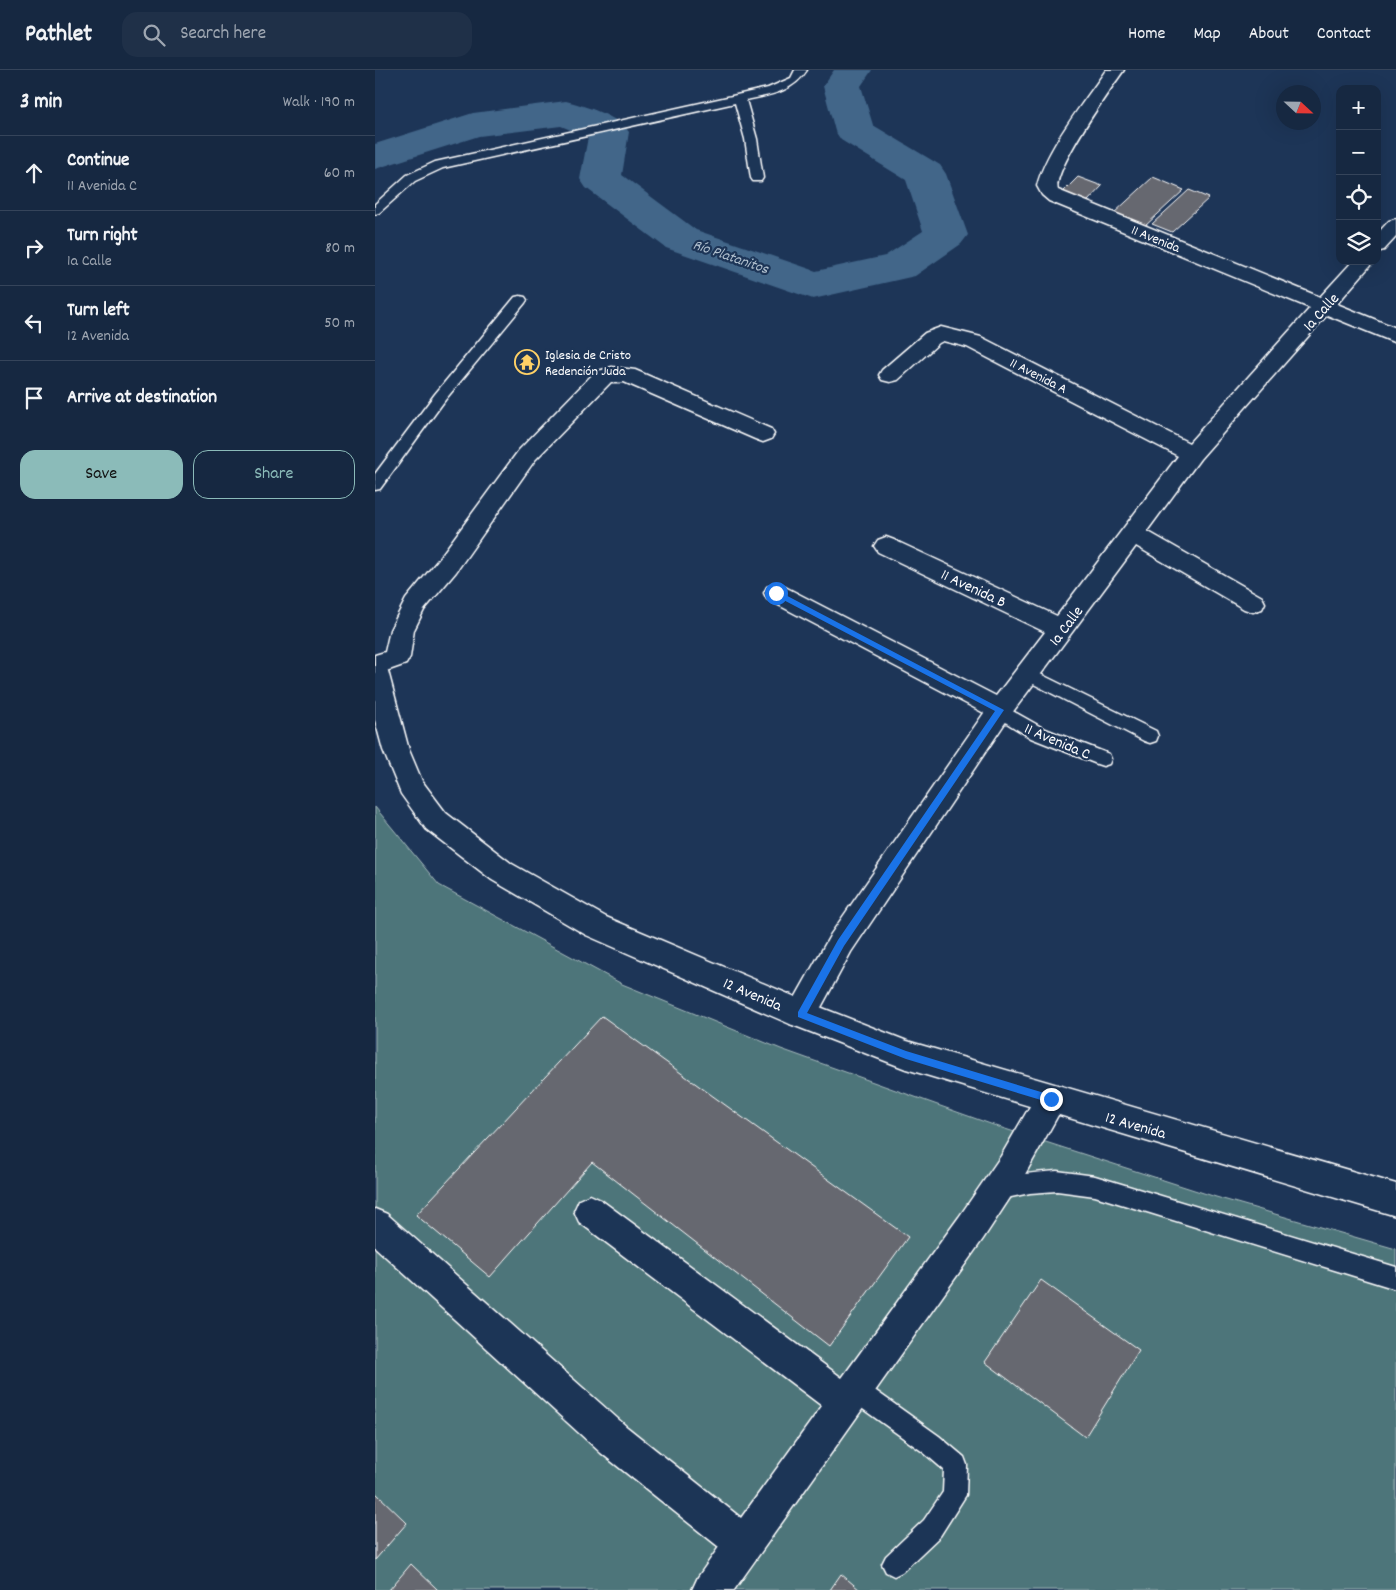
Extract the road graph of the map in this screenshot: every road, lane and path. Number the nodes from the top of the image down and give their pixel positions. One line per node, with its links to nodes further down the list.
1 (801, 70): 3 (lane)
2 (1115, 70): 10 (street, 11 Avenida)
3 (740, 98): 4 (lane); 5 (lane)
4 (757, 178)
5 (375, 210)
6 (1396, 225): 7 (street)
7 (1381, 242)
8 (1361, 265): 10 (street, 1a Calle)
9 (520, 300): 15 (lane)
10 (1325, 306): 11 (street, 11 Avenida); 14 (street, 1a Calle)
11 (1396, 336)
12 (890, 375): 14 (street, 11 Avenida A)
13 (763, 434): 21 (street)
14 (1193, 454): 16 (street, 1a Calle)
15 (375, 485)
16 (1133, 533): 19 (street); 20 (street, 1a Calle)
17 (886, 546): 20 (street, 11 Avenida B)
18 (776, 593): 24 (street, 11 Avenida C)
19 (1253, 603)
20 (1062, 629): 23 (street, 1a Calle)
21 (375, 665)
22 (375, 671): 27 (street, 12 Avenida)
23 (1028, 674): 24 (street, 1a Calle); 25 (lane)
24 (1000, 710): 26 (lane, 11 Avenida C); 27 (street, 1a Calle)
25 (1150, 736)
26 (1103, 759)
27 (801, 1014): 28 (street, 12 Avenida)
28 (1051, 1099): 29 (street); 30 (street, 12 Avenida)
29 (997, 1190): 33 (lane); 34 (street)
30 (1396, 1200)
31 (590, 1211): 34 (street)
32 (375, 1225): 35 (street)
33 (1396, 1278)
34 (850, 1396): 35 (street); 36 (lane)
35 (743, 1543): 37 (street)
36 (894, 1564)
37 (711, 1590)

